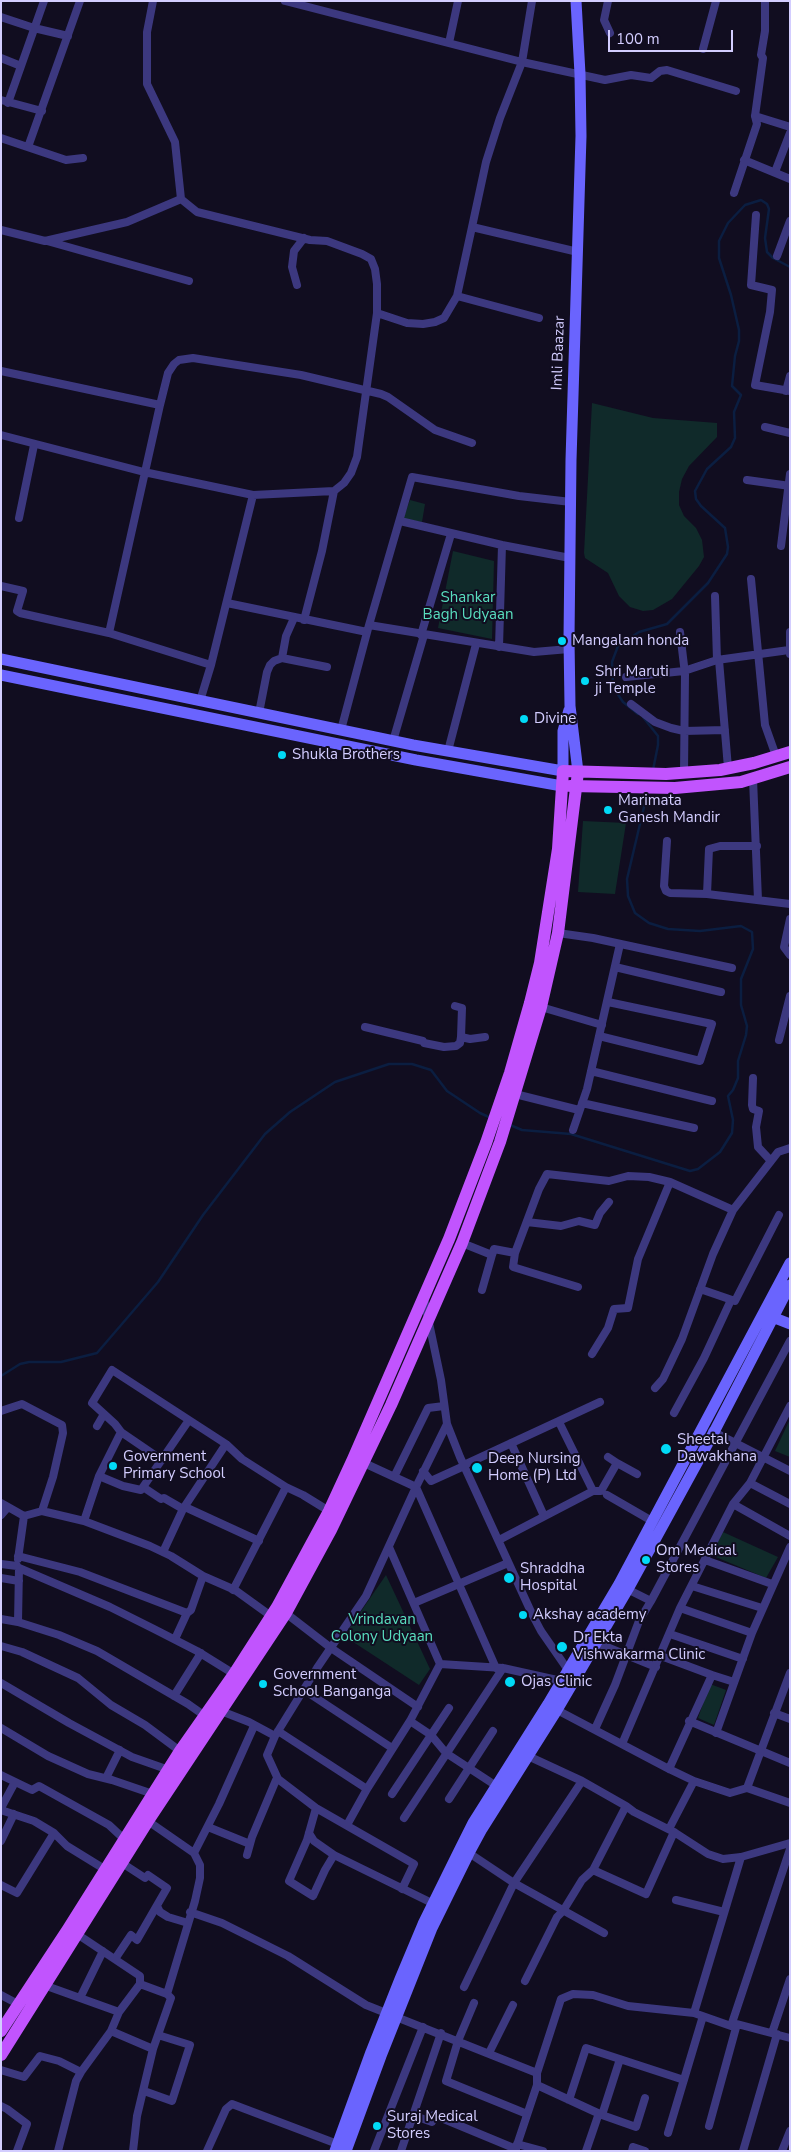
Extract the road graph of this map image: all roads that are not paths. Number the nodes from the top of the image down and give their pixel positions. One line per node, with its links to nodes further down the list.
1 (44, 1): 13 (street)
2 (80, 1): 15 (street)
3 (153, 1): 35 (street)
4 (285, 1): 11 (street)
5 (458, 1): 16 (street)
6 (532, 1): 19 (street)
7 (576, 1): 21 (main road, Imli Baazar)
8 (608, 1): 14 (street)
9 (716, 1): 17 (street)
10 (765, 1): 25 (street)
11 (309, 5): 16 (street)
12 (1, 17): 13 (street)
13 (34, 28): 15 (street); 20 (street)
14 (610, 33)
15 (68, 36): 24 (street)
16 (449, 43): 19 (street)
17 (703, 49)
18 (1, 58): 20 (street)
19 (522, 62): 21 (street); 38 (street)
20 (21, 66): 23 (street)
21 (580, 74): 22 (street); 42 (main road, Imli Baazar)
22 (736, 91)
23 (4, 102): 24 (street)
24 (42, 111): 29 (street)
25 (755, 116): 26 (street); 31 (street)
26 (790, 127)
27 (790, 133): 32 (street)
28 (1, 138): 29 (street)
29 (28, 147): 30 (street)
30 (83, 158)
31 (744, 160): 32 (street); 34 (street)
32 (775, 172): 33 (street)
33 (790, 178)
34 (734, 193)
35 (180, 199): 40 (street); 41 (street)
36 (756, 216): 52 (street)
37 (790, 221): 43 (street)
38 (472, 228): 42 (street); 46 (street)
39 (1, 231): 41 (street)
40 (304, 238): 45 (street); 47 (street)
41 (45, 241): 44 (street)
42 (578, 252): 65 (main road, Imli Baazar)
43 (777, 256)
44 (189, 280)
45 (297, 285)
46 (457, 296): 47 (street); 48 (street)
47 (376, 313): 51 (street)
48 (540, 318)
49 (1, 371): 53 (street)
50 (790, 376): 52 (street)
51 (365, 391): 53 (street); 57 (street); 63 (street)
52 (788, 391)
53 (160, 405): 59 (street)
54 (765, 427): 55 (street)
55 (790, 433)
56 (1, 435): 58 (street)
57 (472, 443)
58 (34, 445): 59 (street); 66 (street)
59 (144, 472): 64 (street); 79 (street)
60 (790, 474): 62 (street)
61 (747, 480): 62 (street)
62 (789, 486): 70 (street)
63 (334, 491): 64 (street); 77 (street)
64 (253, 495): 75 (street)
65 (570, 502): 67 (street); 71 (main road, Imli Baazar)
66 (19, 518)
67 (400, 521): 68 (street); 78 (street)
68 (450, 534): 69 (street); 81 (street)
69 (502, 545): 71 (street); 84 (street)
70 (780, 546)
71 (570, 558): 85 (main road, Imli Baazar)
72 (751, 578): 87 (street)
73 (1, 586): 79 (street)
74 (715, 596): 90 (street)
75 (227, 603): 76 (street); 91 (street)
76 (294, 618): 77 (street); 88 (street)
77 (304, 620): 78 (street)
78 (368, 628): 81 (street); 100 (street)
79 (110, 632): 91 (street)
80 (680, 632): 93 (street)
81 (423, 635): 83 (street); 103 (street)
82 (789, 635): 86 (street)
83 (476, 644): 84 (street); 104 (street)
84 (499, 647): 85 (street)
85 (569, 649): 98 (main road, Imli Baazar)
86 (789, 652): 87 (street)
87 (757, 655): 90 (street); 106 (street)
88 (282, 658): 92 (street); 99 (street)
89 (1, 659): 96 (main road)
90 (718, 660): 93 (street); 101 (street)
91 (211, 665): 96 (street)
92 (327, 667)
93 (684, 671): 95 (street); 102 (street)
94 (1, 675): 113 (main road)
95 (626, 676)
96 (200, 701): 99 (main road)
97 (631, 704): 102 (street)
98 (570, 706): 109 (main road); 110 (main road)
99 (259, 713): 100 (main road)
100 (341, 730): 103 (main road)
101 (725, 730): 102 (street); 107 (street)
102 (684, 731): 111 (street)
103 (393, 741): 104 (main road)
104 (448, 752): 109 (main road)
105 (790, 752): 106 (main road)
106 (776, 756): 107 (main road)
107 (728, 768): 111 (main road)
108 (790, 768): 112 (main road)
109 (563, 771): 110 (main road); 113 (main road)
110 (578, 772): 111 (main road); 114 (main road)
111 (684, 773)
112 (752, 779): 114 (main road); 116 (street)
113 (562, 786): 114 (main road); 142 (main road)
114 (577, 787): 121 (main road)
115 (667, 841): 117 (street)
116 (757, 846): 117 (street); 118 (street)
117 (707, 894): 118 (street)
118 (758, 900): 119 (street)
119 (790, 904)
120 (790, 919): 123 (street)
121 (558, 933): 122 (street); 130 (main road)
122 (620, 944): 124 (street); 125 (street)
123 (790, 955)
124 (616, 967): 126 (street); 128 (street)
125 (732, 968)
126 (721, 992)
127 (790, 996): 136 (street)
128 (608, 1002): 131 (street); 133 (street)
129 (455, 1006): 134 (street)
130 (541, 1006): 131 (street); 139 (main road)
131 (602, 1025): 133 (street)
132 (366, 1027): 134 (street)
133 (599, 1036): 137 (street)
134 (461, 1037): 135 (street)
135 (485, 1037)
136 (778, 1040)
137 (591, 1071): 140 (street); 141 (street)
138 (753, 1078): 146 (street)
139 (515, 1094): 141 (street); 142 (main road)
140 (712, 1100)
141 (581, 1107): 143 (street); 144 (street)
142 (503, 1112): 152 (main road); 160 (main road)
143 (694, 1128)
144 (573, 1130)
145 (790, 1148): 146 (street)
146 (770, 1160): 149 (street)
147 (670, 1182): 149 (street); 151 (street); 166 (street)
148 (609, 1202): 151 (street)
149 (732, 1210): 158 (street)
150 (780, 1215): 161 (street)
151 (527, 1222): 153 (street)
152 (462, 1243): 154 (street); 163 (main road)
153 (515, 1253): 154 (street); 157 (street)
154 (492, 1255): 159 (street)
155 (790, 1263): 162 (main road)
156 (790, 1285): 162 (main road)
157 (578, 1287)
158 (700, 1289): 161 (street); 167 (street)
159 (482, 1290)
160 (424, 1299): 163 (street); 206 (main road)
161 (730, 1300): 172 (street)
162 (768, 1316): 164 (main road); 178 (main road)
163 (428, 1320): 169 (street); 187 (main road)
164 (790, 1324)
165 (790, 1341): 181 (street)
166 (592, 1354)
167 (655, 1388)
168 (600, 1402): 175 (street)
169 (444, 1406): 176 (street); 194 (street)
170 (790, 1406): 184 (street)
171 (1, 1411): 205 (street)
172 (674, 1413)
173 (104, 1414): 174 (street); 177 (street); 179 (street)
174 (189, 1420): 182 (street); 185 (street)
175 (559, 1422): 180 (street); 199 (street)
176 (447, 1424): 188 (street); 190 (street)
177 (97, 1426)
178 (708, 1429): 181 (street); 189 (main road)
179 (121, 1432): 185 (street); 193 (street)
180 (511, 1443): 188 (street); 209 (street)
181 (736, 1443): 184 (street); 231 (street)
182 (226, 1444): 198 (street); 204 (street)
183 (608, 1457): 186 (street)
184 (764, 1457): 191 (street); 195 (street)
185 (162, 1460): 196 (street)
186 (617, 1463): 192 (street); 199 (street)
187 (364, 1464): 194 (street); 235 (main road)
188 (464, 1465): 190 (street); 213 (street)
189 (686, 1470): 211 (main road); 229 (main road)
190 (424, 1471): 197 (street)
191 (790, 1471)
192 (637, 1474)
193 (99, 1476): 196 (street); 210 (street)
194 (394, 1477): 197 (street)
195 (750, 1483): 201 (street); 202 (street)
196 (143, 1487): 204 (street)
197 (416, 1487): 215 (street); 226 (street)
198 (286, 1488): 206 (street); 214 (street)
199 (593, 1491): 209 (street)
200 (607, 1495): 211 (street)
201 (733, 1504): 212 (street); 219 (street)
202 (790, 1504)
203 (5, 1505): 207 (street); 208 (street)
204 (184, 1508): 214 (street); 217 (street)
205 (42, 1511): 208 (street); 210 (street)
206 (329, 1511): 235 (main road)
207 (1, 1515)
208 (24, 1516): 218 (street)
209 (544, 1516): 213 (street)
210 (84, 1521): 217 (street)
211 (652, 1521): 229 (main road)
212 (790, 1536)
213 (499, 1540): 220 (street)
214 (259, 1541): 230 (street)
215 (390, 1547): 232 (street); 244 (street)
216 (790, 1547): 227 (street)
217 (163, 1552): 223 (street)
218 (18, 1556): 222 (street); 236 (street)
219 (705, 1560): 227 (street); 228 (street)
220 (508, 1563): 226 (street); 252 (street)
221 (1, 1564): 222 (street)
222 (18, 1567): 225 (street); 241 (street)
223 (202, 1576): 230 (street); 236 (street)
224 (1, 1578): 225 (street)
225 (19, 1581): 238 (street)
226 (460, 1582): 232 (street); 251 (street)
227 (772, 1584): 234 (street)
228 (692, 1586): 233 (street); 234 (street)
229 (623, 1587): 231 (street); 242 (main road); 252 (main road)
230 (234, 1590): 235 (street)
231 (651, 1601): 246 (street)
232 (414, 1603): 249 (street)
233 (680, 1608): 239 (street); 240 (street)
234 (762, 1608): 239 (street)
235 (278, 1612): 244 (street); 254 (main road); 264 (main road)
236 (187, 1613): 241 (street)
237 (1, 1619): 238 (street)
238 (18, 1622): 260 (street)
239 (752, 1633): 248 (street)
240 (670, 1634): 247 (street); 248 (street)
241 (175, 1639): 245 (street)
242 (597, 1643): 246 (street); 257 (main road)
243 (1, 1646): 280 (street)
244 (331, 1648): 259 (street); 261 (street)
245 (201, 1653): 254 (street); 260 (street)
246 (626, 1655): 250 (street); 272 (street)
247 (661, 1656): 250 (street); 255 (street)
248 (743, 1659): 258 (street)
249 (440, 1664): 251 (street); 261 (street)
250 (656, 1667): 277 (street)
251 (500, 1668): 257 (street); 282 (street)
252 (568, 1670): 257 (main road)
253 (790, 1673): 265 (street)
254 (234, 1674): 266 (main road)
255 (712, 1675): 258 (street); 269 (street)
256 (1, 1682): 279 (street)
257 (567, 1682): 263 (main road); 294 (main road)
258 (734, 1682): 274 (street)
259 (304, 1690): 275 (street); 278 (street)
260 (174, 1696): 266 (street)
261 (418, 1707): 268 (street)
262 (449, 1708): 276 (street)
263 (557, 1710): 272 (street); 283 (main road)
264 (222, 1711): 270 (street); 306 (main road)
265 (774, 1713): 267 (street); 281 (street)
266 (205, 1716): 280 (main road)
267 (790, 1719)
268 (410, 1721): 276 (street); 278 (street)
269 (690, 1721): 274 (street); 286 (street)
270 (254, 1726): 275 (street); 309 (street)
271 (1, 1728): 289 (street)
272 (595, 1729): 277 (street)
273 (493, 1731): 285 (street)
274 (716, 1733): 281 (street)
275 (277, 1734): 290 (street); 296 (street)
276 (431, 1735): 282 (street); 299 (street)
277 (622, 1744): 286 (street)
278 (392, 1748): 296 (street)
279 (120, 1750): 287 (street); 289 (street)
280 (180, 1751): 287 (main road)
281 (762, 1751): 284 (street); 295 (street)
282 (446, 1753): 285 (street); 307 (street)
283 (528, 1756): 291 (street); 297 (main road)
284 (790, 1763)
285 (468, 1768): 294 (street); 300 (street)
286 (668, 1769): 292 (street)
287 (168, 1770): 298 (main road)
288 (1, 1775): 293 (street)
289 (106, 1778): 298 (street)
290 (278, 1779): 303 (street); 316 (street)
291 (582, 1781): 302 (street); 326 (street)
292 (694, 1781): 295 (street); 310 (street)
293 (15, 1782): 304 (street); 313 (street)
294 (496, 1786): 297 (street); 330 (main road)
295 (747, 1788): 301 (street)
296 (367, 1789): 308 (street)
297 (508, 1790): 319 (main road)
298 (153, 1794): 306 (main road)
299 (392, 1794)
300 (449, 1799)
301 (790, 1803)
302 (626, 1806): 310 (street); 325 (street)
303 (316, 1808): 308 (street); 312 (street)
304 (1, 1809): 305 (street)
305 (14, 1814): 311 (street); 314 (street)
306 (144, 1818): 313 (main road); 318 (street); 323 (main road)
307 (404, 1818)
308 (347, 1825): 328 (street)
309 (208, 1827): 316 (street); 318 (street)
310 (671, 1830): 322 (street); 325 (street)
311 (54, 1833): 324 (street); 327 (street)
312 (309, 1833): 321 (street); 321 (street)
313 (124, 1839): 324 (main road)
314 (1, 1841)
315 (790, 1843): 322 (street)
316 (250, 1844): 320 (street)
317 (790, 1849): 355 (street)
318 (194, 1853): 333 (street)
319 (469, 1854): 326 (street); 330 (main road)
320 (247, 1855)
321 (334, 1855): 328 (street)
322 (742, 1857): 334 (street)
323 (122, 1863): 331 (street); 337 (main road)
324 (106, 1870): 342 (main road)
325 (593, 1870): 332 (street)
326 (514, 1883): 332 (street); 344 (street)
327 (1, 1885)
328 (402, 1889): 330 (street)
329 (676, 1900): 334 (street)
330 (438, 1905): 353 (main road)
331 (157, 1906): 335 (street); 339 (street)
332 (563, 1911): 336 (street); 341 (street)
333 (190, 1912): 335 (street); 353 (street)
334 (724, 1912): 352 (street)
335 (188, 1923): 345 (street)
336 (604, 1933)
337 (76, 1934): 338 (street); 342 (main road)
338 (103, 1951): 339 (street); 347 (street)
339 (114, 1959): 343 (street)
340 (790, 1979): 360 (street)
341 (524, 1981)
342 (38, 1983): 347 (street); 349 (main road); 366 (main road)
343 (140, 1984): 345 (street); 351 (street)
344 (464, 1987)
345 (167, 1994): 361 (street)
346 (1, 1995): 349 (street)
347 (80, 1998): 351 (street)
348 (474, 2003): 363 (street)
349 (18, 2004): 357 (main road)
350 (513, 2004): 365 (street)
351 (119, 2012): 358 (street)
352 (694, 2013): 354 (street); 370 (street)
353 (391, 2015): 356 (street); 383 (main road)
354 (703, 2016): 355 (street); 371 (street)
355 (734, 2025): 360 (street); 380 (street)
356 (423, 2027): 359 (street); 389 (street)
357 (1, 2031)
358 (110, 2032): 364 (street); 369 (street)
359 (441, 2033): 363 (street); 379 (street)
360 (774, 2034): 362 (street); 395 (street)
361 (158, 2035): 364 (street); 373 (street)
362 (790, 2038)
363 (458, 2041): 365 (street); 377 (street)
364 (153, 2049): 373 (street)
365 (489, 2054): 370 (street)
366 (1, 2055)
367 (620, 2059): 371 (street); 375 (street); 378 (street)
368 (1, 2070): 369 (street)
369 (80, 2072): 387 (street)
370 (537, 2073): 372 (street)
371 (684, 2080): 382 (street)
372 (537, 2085): 375 (street); 377 (street)
373 (144, 2091): 385 (street)
374 (645, 2098): 378 (street)
375 (569, 2100): 378 (street)
376 (1, 2106): 386 (street)
377 (527, 2114): 384 (street)
378 (600, 2114): 392 (street)
379 (412, 2115): 384 (street); 390 (street)
380 (710, 2126)
381 (790, 2131): 396 (street)
382 (668, 2133)
383 (342, 2148): 388 (street)
384 (516, 2148): 391 (street)
385 (133, 2150)
386 (17, 2151)
387 (58, 2151)
388 (208, 2151)
389 (374, 2151)
390 (401, 2151)
391 (544, 2151)
392 (586, 2151)
393 (632, 2151): 394 (street)
394 (646, 2151)
395 (743, 2151)
396 (782, 2151)

